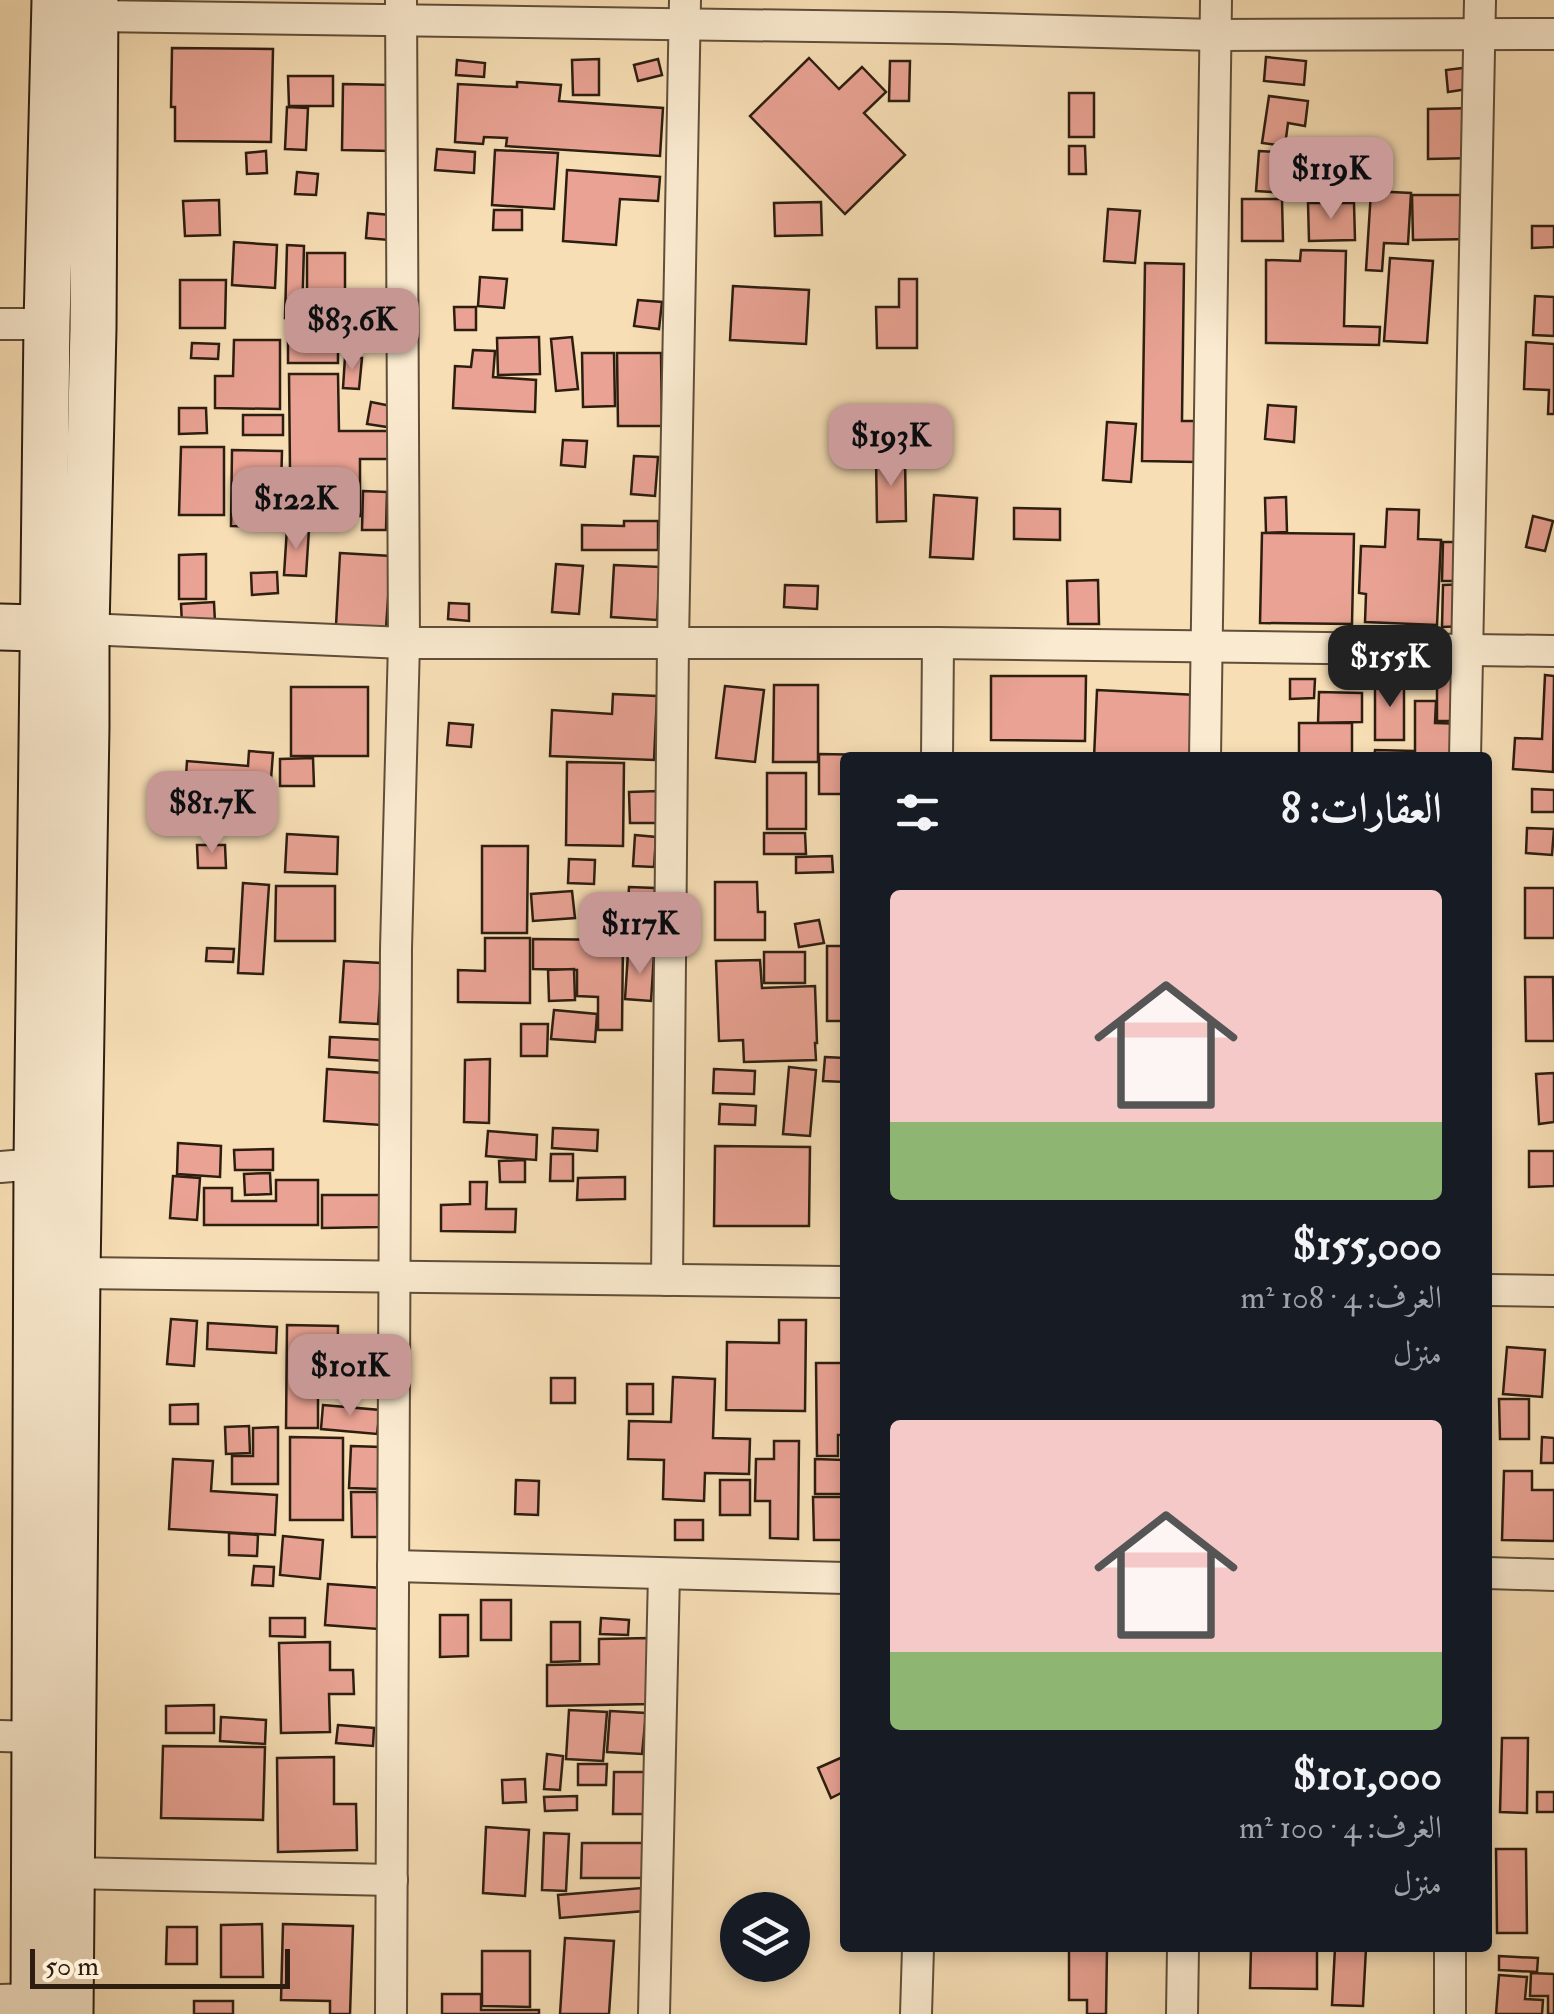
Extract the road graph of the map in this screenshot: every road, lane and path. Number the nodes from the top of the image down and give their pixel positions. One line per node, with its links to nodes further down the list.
1 (1216, 0): 9 (street)
2 (1480, 0): 7 (street)
3 (81, 5): 4 (street); 11 (street); 12 (street)
4 (401, 10): 5 (street); 15 (street)
5 (684, 12): 6 (street); 13 (street)
6 (951, 14): 9 (street)
7 (1479, 34): 8 (street); 9 (street); 17 (street)
8 (1554, 34)
9 (1215, 35): 16 (street)
10 (0, 324): 11 (street)
11 (47, 324): 12 (street)
12 (43, 628): 15 (street); 22 (street); 23 (street)
13 (673, 642): 14 (street); 15 (street); 25 (street)
14 (938, 642): 16 (street); 19 (street)
15 (404, 643): 24 (street)
16 (1208, 648): 17 (street); 20 (street)
17 (1467, 651): 18 (street); 21 (street)
18 (1554, 651)
19 (937, 752)
20 (1206, 752)
21 (1465, 752)
22 (19, 1165): 34 (street)
23 (77, 1273): 24 (street); 35 (street)
24 (395, 1277): 25 (street); 29 (street)
25 (667, 1280): 26 (street)
26 (840, 1282)
27 (1492, 1290): 28 (street)
28 (1554, 1291)
29 (393, 1566): 30 (street); 36 (street)
30 (664, 1574): 33 (street); 42 (street)
31 (1492, 1574): 32 (street)
32 (1554, 1575)
33 (840, 1578)
34 (17, 1736): 40 (street)
35 (71, 1873): 36 (street); 40 (street)
36 (392, 1880): 41 (street)
37 (918, 1952): 43 (street)
38 (1183, 1952): 44 (street)
39 (1450, 1952): 45 (street)
40 (34, 2007)
41 (391, 2014)
42 (654, 2014)
43 (916, 2014)
44 (1182, 2014)
45 (1450, 2014)

